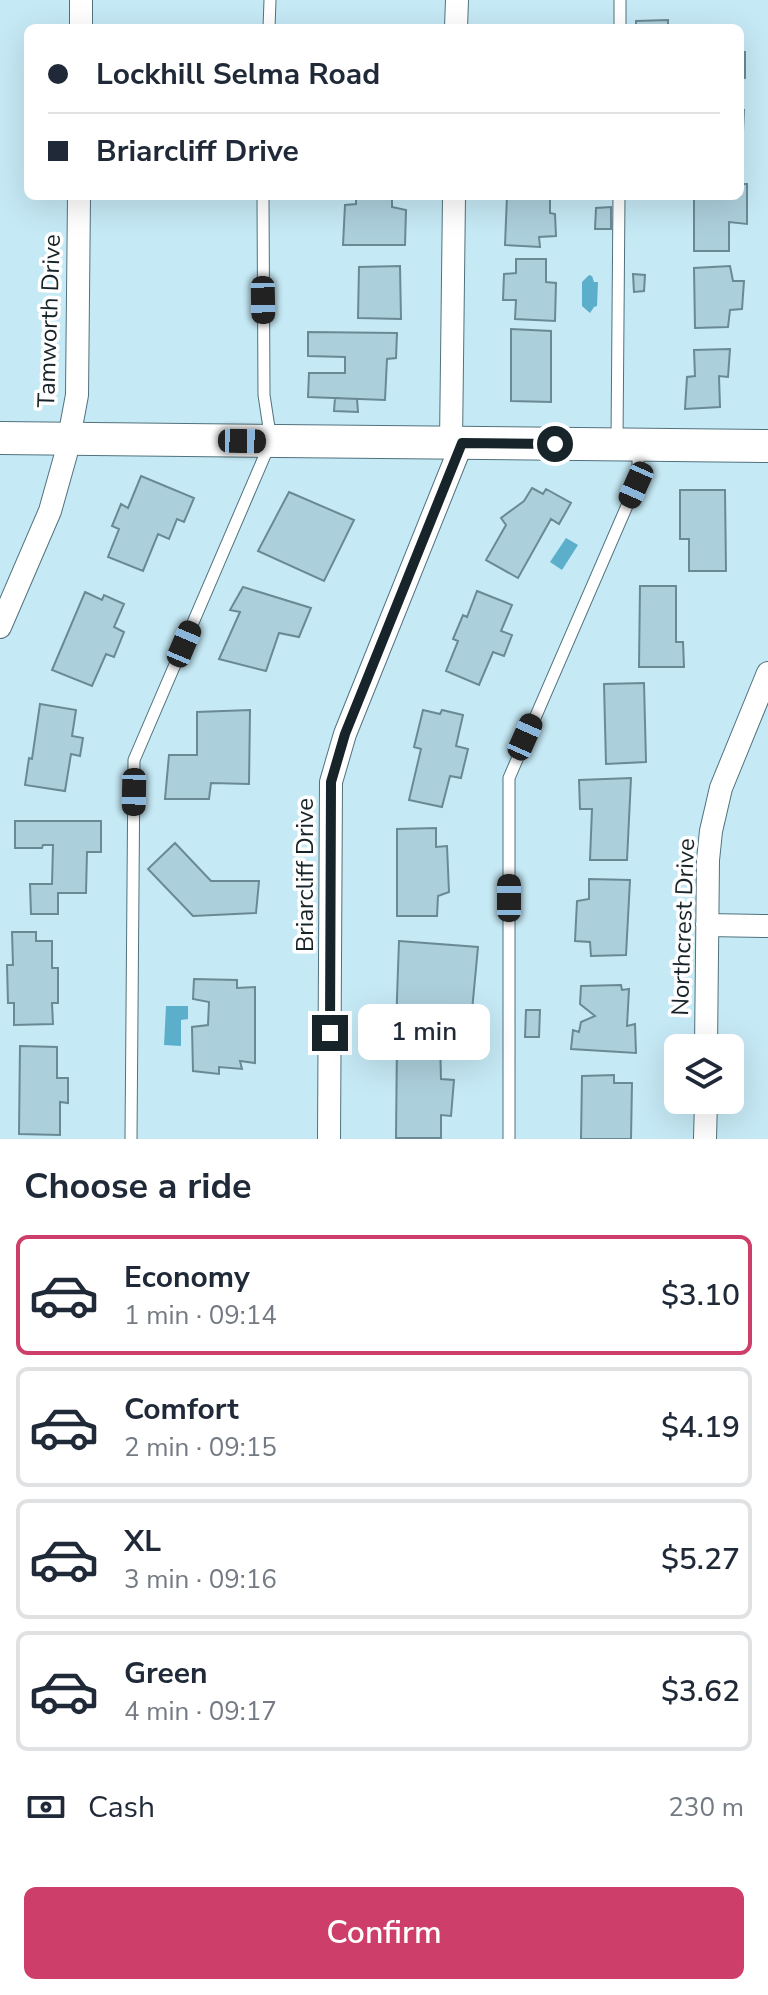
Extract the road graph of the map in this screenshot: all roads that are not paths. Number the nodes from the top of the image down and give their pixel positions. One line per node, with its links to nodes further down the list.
1 (81, 0): 5 (street)
2 (270, 0): 6 (lane)
3 (457, 0): 7 (street)
4 (620, 0): 8 (lane)
5 (81, 24)
6 (269, 24)
7 (456, 24)
8 (620, 24)
9 (79, 200): 14 (street, Tamworth Drive)
10 (263, 200): 15 (lane)
11 (454, 200): 16 (street, Briarcliff Drive)
12 (619, 200): 17 (lane)
13 (0, 438): 14 (main road)
14 (69, 438): 15 (main road); 19 (street, Tamworth Drive)
15 (271, 441): 16 (main road); 25 (lane)
16 (457, 443): 17 (main road); 26 (street, Briarcliff Drive)
17 (628, 445): 18 (main road); 27 (lane)
18 (768, 446)
19 (0, 627)
20 (768, 673): 21 (street, Northcrest Drive)
21 (707, 925): 22 (street); 23 (street, Northcrest Drive)
22 (768, 926)
23 (706, 1034)
24 (706, 1114): 28 (street)
25 (131, 1139)
26 (329, 1139)
27 (509, 1139)
28 (705, 1139)

